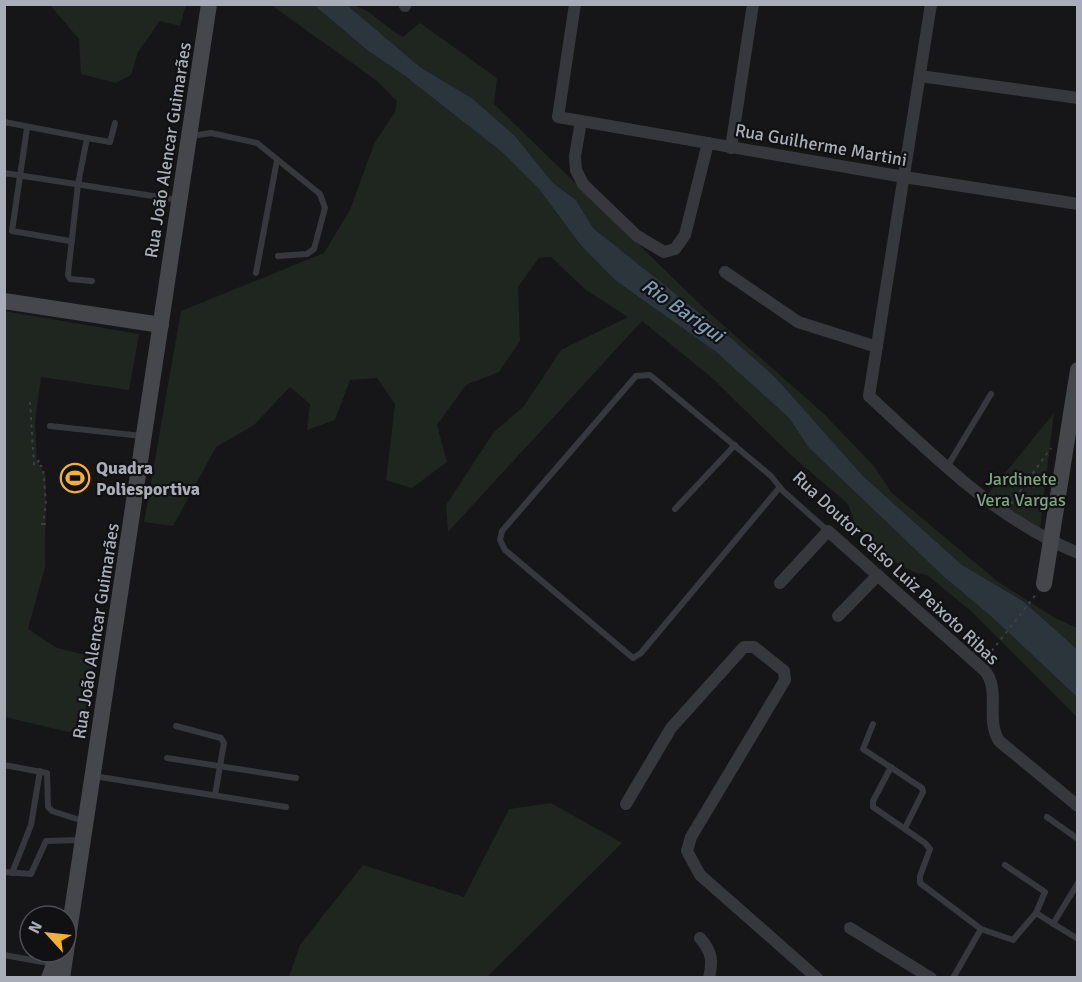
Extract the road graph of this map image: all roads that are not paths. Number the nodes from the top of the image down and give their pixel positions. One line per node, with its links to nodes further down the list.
1 (209, 4): 11 (main road, Rua João Alencar Guimarães)
2 (575, 4): 7 (street, Rua Guilherme Martini)
3 (753, 4): 14 (street)
4 (931, 4): 5 (street)
5 (920, 76): 6 (street); 18 (street)
6 (1077, 98)
7 (581, 121): 13 (street, Rua Guilherme Martini); 13 (street)
8 (4, 122): 10 (lane)
9 (115, 123): 12 (lane)
10 (27, 128): 12 (lane); 17 (lane)
11 (190, 136): 15 (lane); 20 (main road, Rua João Alencar Guimarães)
12 (87, 138): 19 (lane)
13 (708, 144): 14 (street, Rua Guilherme Martini)
14 (731, 148): 18 (street, Rua Guilherme Martini)
15 (277, 160): 25 (lane); 27 (lane)
16 (4, 172): 17 (lane)
17 (20, 175): 19 (lane); 23 (lane)
18 (904, 177): 21 (street, Rua Guilherme Martini); 31 (street)
19 (78, 184): 20 (lane); 24 (lane)
20 (180, 200): 30 (main road, Rua João Alencar Guimarães)
21 (1077, 204)
22 (4, 229): 23 (lane)
23 (12, 231): 24 (lane)
24 (70, 241): 28 (lane)
25 (278, 256)
26 (725, 272): 31 (street)
27 (256, 273)
28 (92, 281)
29 (4, 301): 30 (main road)
30 (161, 325): 36 (main road, Rua João Alencar Guimarães)
31 (877, 347): 38 (street)
32 (1077, 370): 34 (main road)
33 (991, 394): 38 (lane)
34 (1074, 415): 42 (main road)
35 (50, 426): 36 (lane)
36 (144, 436): 55 (main road, Rua João Alencar Guimarães)
37 (735, 445): 39 (lane, Rua Doutor Celso Luiz Peixoto Ribas); 39 (lane, Rua Doutor Celso Luiz Peixoto Ribas); 40 (lane)
38 (946, 467): 42 (street)
39 (780, 487): 41 (lane, Rua Doutor Celso Luiz Peixoto Ribas)
40 (675, 509)
41 (828, 531): 44 (street, Rua Doutor Celso Luiz Peixoto Ribas); 45 (street)
42 (1050, 542): 43 (street); 46 (main road)
43 (1077, 553)
44 (878, 575): 47 (street); 59 (street, Rua Doutor Celso Luiz Peixoto Ribas)
45 (780, 583)
46 (1040, 589)
47 (838, 616)
48 (873, 724): 53 (lane)
49 (176, 726): 52 (lane)
50 (167, 758): 52 (lane)
51 (4, 765): 54 (lane)
52 (221, 767): 56 (lane); 57 (lane)
53 (891, 767): 63 (lane); 63 (lane)
54 (40, 771): 62 (lane); 67 (lane)
55 (93, 776): 57 (lane); 62 (main road, Rua João Alencar Guimarães)
56 (296, 778)
57 (215, 795): 60 (lane)
58 (626, 804): 78 (street)
59 (1077, 806)
60 (286, 807)
61 (1047, 817): 64 (lane)
62 (86, 822): 65 (main road, Rua João Alencar Guimarães)
63 (905, 828): 73 (lane)
64 (1077, 839)
65 (84, 840): 67 (lane); 69 (main road, Rua João Alencar Guimarães)
66 (1005, 865): 70 (lane)
67 (8, 873)
68 (1077, 883): 71 (lane)
69 (74, 904)
70 (1036, 913): 71 (lane); 73 (lane)
71 (1053, 924): 75 (lane)
72 (850, 928): 80 (street)
73 (981, 929): 81 (lane)
74 (700, 939): 79 (street)
75 (1077, 939)
76 (4, 955): 77 (lane)
77 (56, 968)
78 (814, 975)
79 (709, 978)
80 (931, 978)
81 (953, 978)

